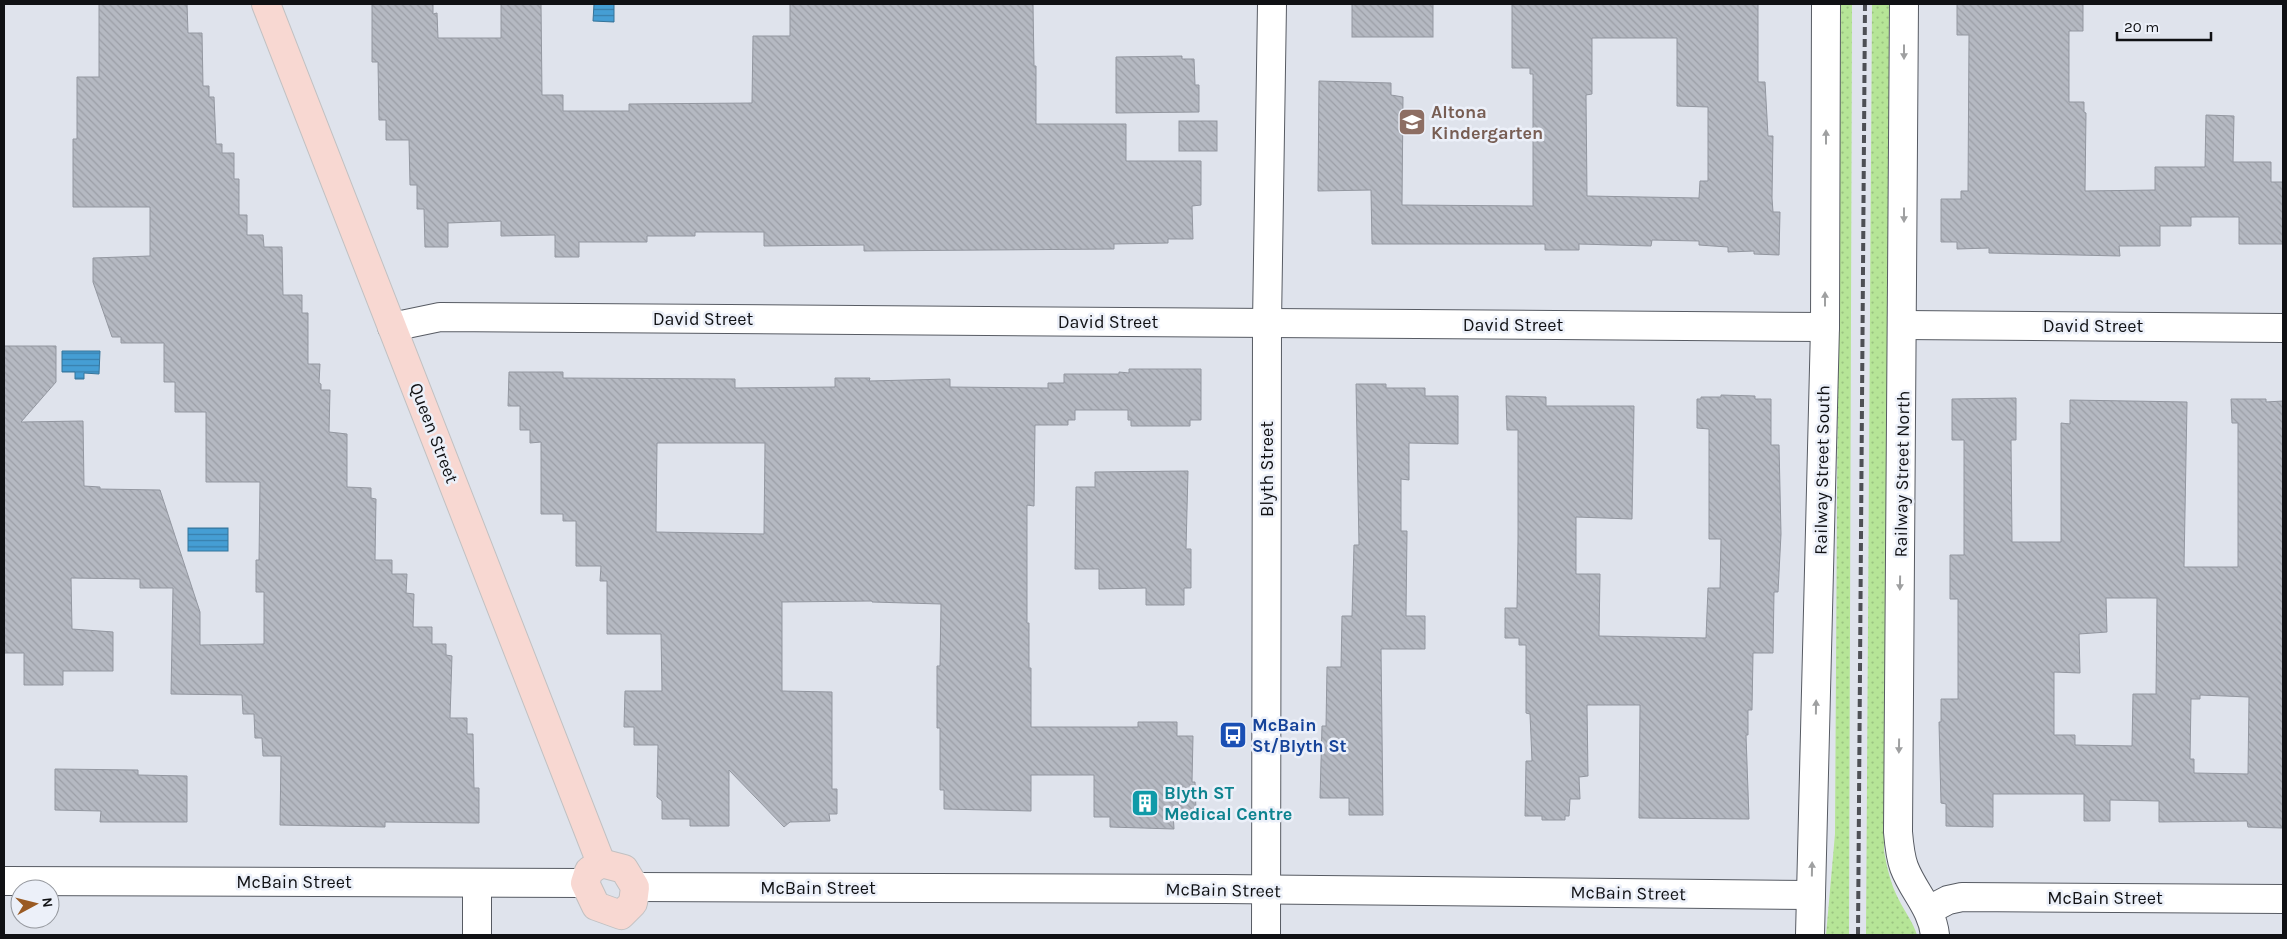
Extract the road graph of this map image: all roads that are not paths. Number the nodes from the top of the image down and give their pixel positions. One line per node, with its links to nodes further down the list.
1 (266, 4): 7 (main road, Queen Street)
2 (1272, 4): 5 (street, Blyth Street)
3 (1826, 4): 8 (street, Railway Street South, one-way to 3)
4 (1904, 4): 6 (street, Railway Street North, one-way to 6)
5 (1267, 323): 7 (street, David Street); 8 (street, David Street); 14 (street, Blyth Street)
6 (1903, 325): 9 (street, David Street); 17 (street, Railway Street North, one-way to 17)
7 (392, 327): 10 (main road, Queen Street)
8 (1825, 327): 15 (street, Railway Street South, one-way to 8)
9 (2283, 328)
10 (593, 873): 12 (street, McBain Street); 13 (main road); 18 (main road, Queen Street)
11 (4, 881): 12 (street, McBain Street)
12 (476, 883): 19 (street)
13 (635, 887): 14 (street, McBain Street); 18 (main road)
14 (1266, 890): 15 (street, McBain Street); 20 (street, Blyth Street)
15 (1811, 895): 21 (street, Railway Street South)
16 (2283, 899): 17 (street, McBain Street)
17 (1932, 923)
18 (622, 925)
19 (477, 935)
20 (1266, 935)
21 (1810, 935)

